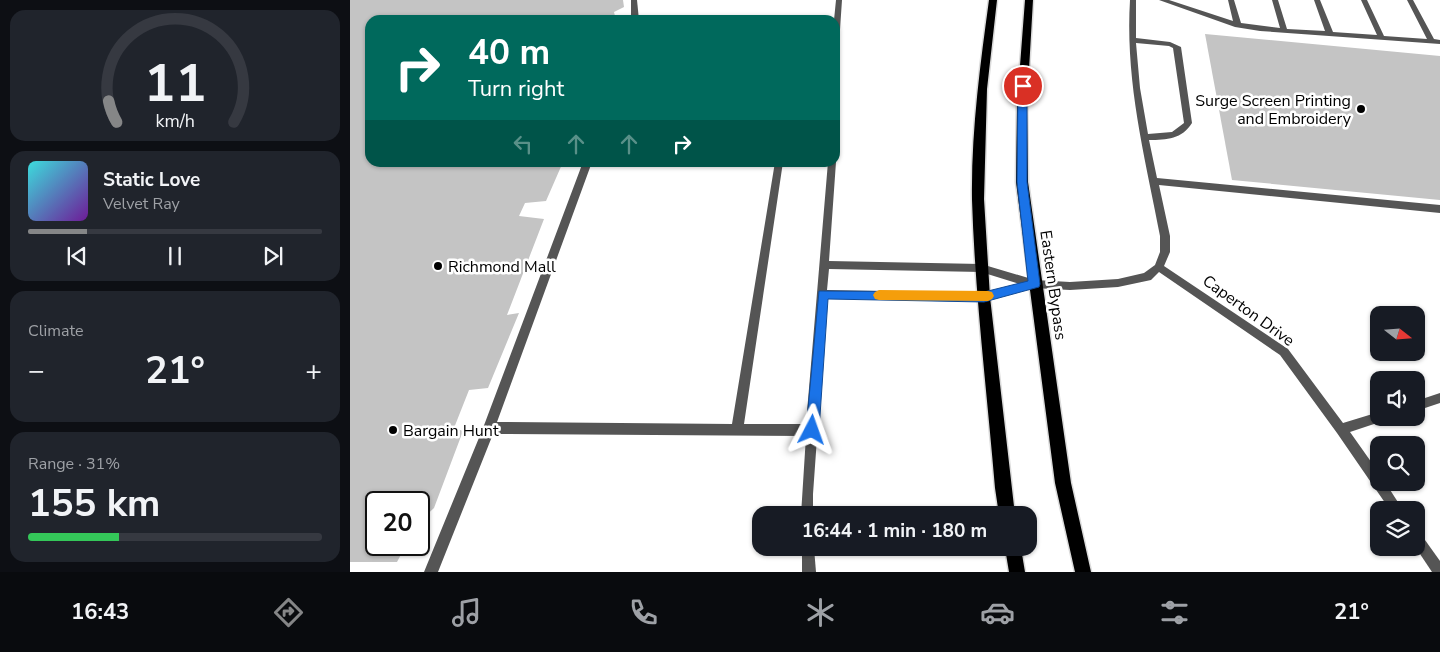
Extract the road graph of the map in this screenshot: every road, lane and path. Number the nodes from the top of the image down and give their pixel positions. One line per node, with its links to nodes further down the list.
1 (634, 0): 14 (lane)
2 (839, 0): 15 (lane)
3 (993, 0): 30 (main road)
4 (1029, 0): 31 (main road, Eastern Bypass)
5 (1133, 0): 20 (lane)
6 (1162, 0): 13 (lane)
7 (1189, 0): 13 (lane)
8 (1231, 0): 16 (lane)
9 (1275, 0): 17 (lane)
10 (1317, 0): 18 (lane)
11 (1364, 0): 19 (lane)
12 (1410, 0): 21 (lane)
13 (1191, 10): 16 (lane)
14 (636, 15)
15 (838, 15)
16 (1238, 26): 17 (lane)
17 (1284, 31): 18 (lane)
18 (1330, 35): 19 (lane)
19 (1382, 38): 21 (lane)
20 (1132, 40): 22 (lane); 22 (lane)
21 (1436, 42)
22 (1146, 137): 26 (lane)
23 (586, 167): 37 (lane)
24 (778, 167): 38 (lane)
25 (832, 167): 28 (lane)
26 (1154, 181): 27 (lane); 29 (lane)
27 (1440, 209)
28 (826, 265): 30 (lane); 32 (lane)
29 (1159, 267): 31 (lane); 39 (lane, Caperton Drive)
30 (981, 268): 31 (lane); 33 (main road)
31 (1034, 284): 33 (lane); 50 (main road, Eastern Bypass)
32 (823, 294): 33 (lane); 40 (lane)
33 (984, 297): 43 (main road)
34 (1440, 398): 35 (lane)
35 (1425, 403)
36 (1370, 420): 39 (lane)
37 (489, 428): 38 (lane); 47 (lane)
38 (736, 429): 40 (lane)
39 (1341, 429): 41 (lane, Caperton Drive)
40 (812, 430): 42 (lane)
41 (1391, 501)
42 (808, 506)
43 (1006, 506)
44 (1425, 550): 51 (lane)
45 (808, 556): 48 (lane)
46 (1014, 556): 49 (main road)
47 (431, 572)
48 (809, 572)
49 (1017, 572)
50 (1083, 572)
51 (1440, 572)

